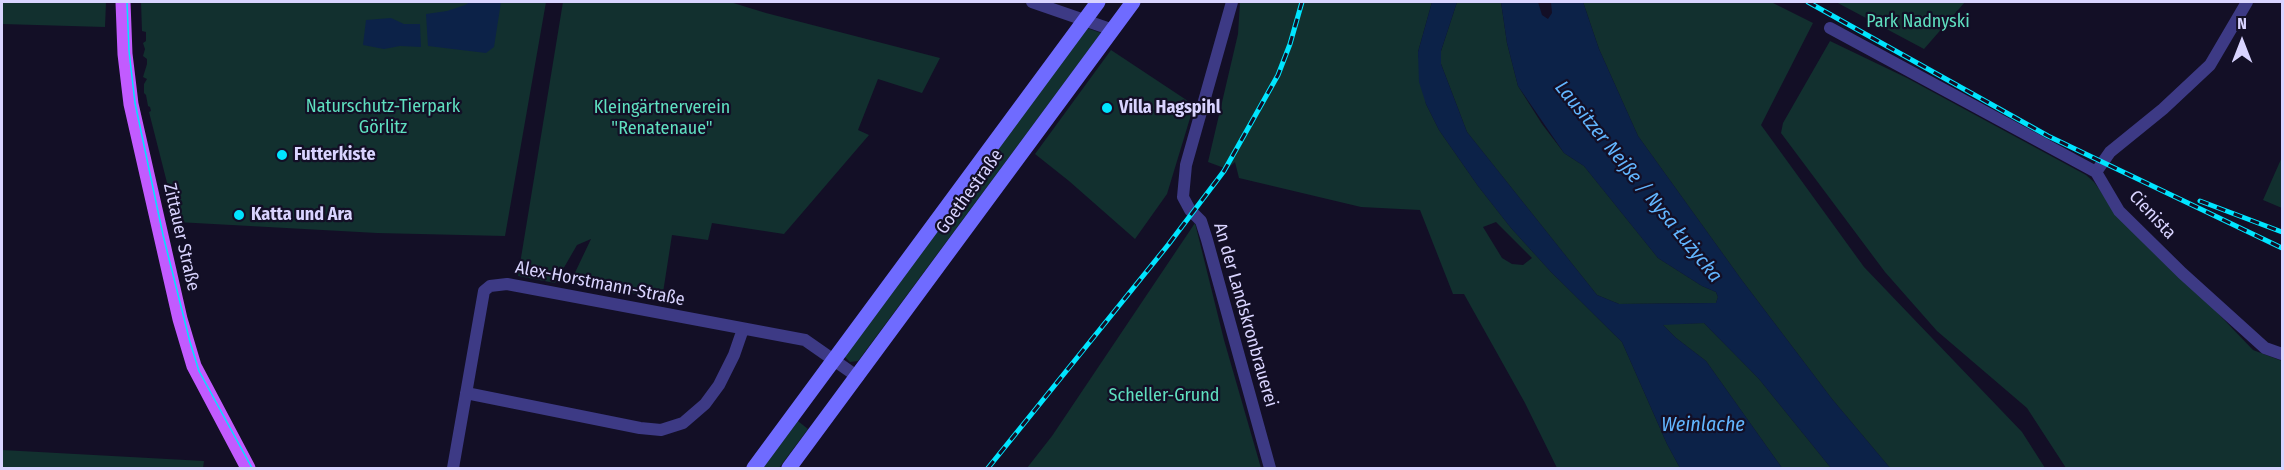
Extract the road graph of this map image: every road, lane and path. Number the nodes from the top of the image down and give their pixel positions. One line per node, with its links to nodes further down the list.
1 (123, 2): 16 (main road, Zittauer Straße)
2 (1032, 2): 7 (street)
3 (1098, 2): 7 (street, Goethestraße)
4 (1133, 2): 9 (street, Goethestraße)
5 (1232, 2): 20 (street, An der Landskronbrauerei)
6 (2247, 2): 10 (street)
7 (1084, 20): 9 (street); 13 (street, Goethestraße)
8 (1830, 28): 10 (street)
9 (1113, 30): 14 (street, Goethestraße)
10 (2096, 172): 12 (street, Cienista)
11 (743, 329): 13 (street, Alex-Horstmann-Straße); 15 (street); 15 (street, Alex-Horstmann-Straße)
12 (2283, 354)
13 (834, 359): 14 (street); 18 (street, Goethestraße)
14 (858, 377): 19 (street, Goethestraße)
15 (466, 393): 17 (street, Alex-Horstmann-Straße)
16 (248, 468)
17 (453, 468)
18 (754, 468)
19 (789, 468)
20 (1270, 468)

